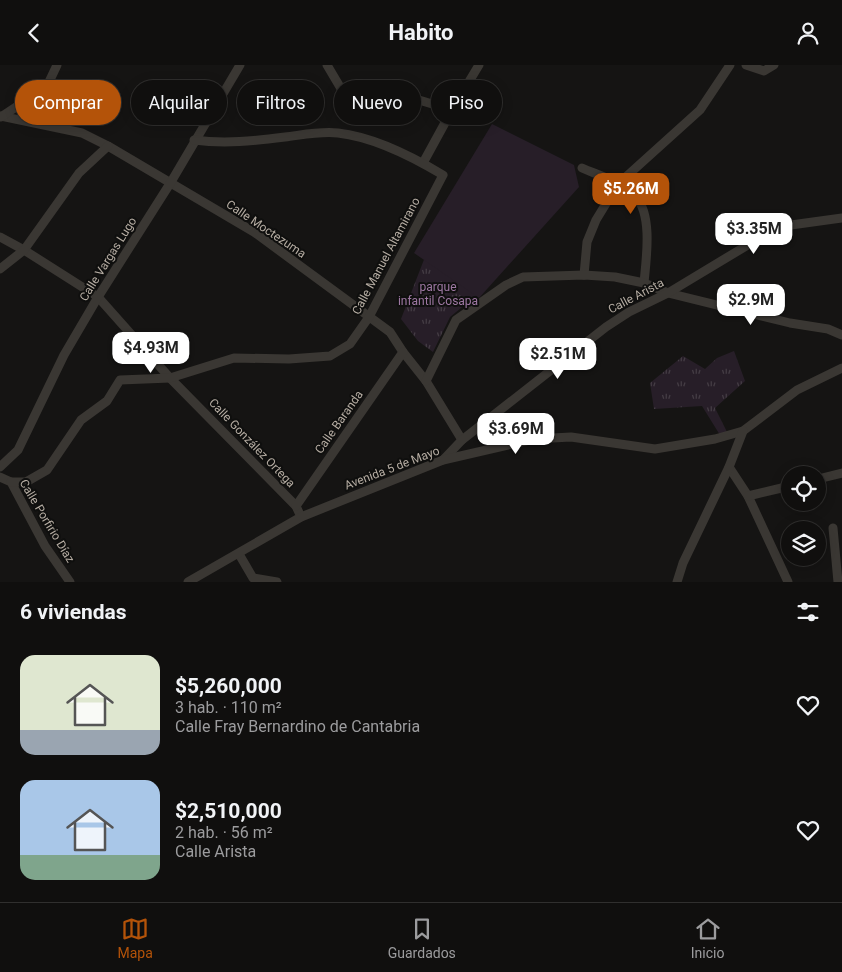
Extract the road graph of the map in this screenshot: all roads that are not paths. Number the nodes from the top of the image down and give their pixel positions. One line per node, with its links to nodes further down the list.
1 (57, 65): 10 (street)
2 (240, 65): 12 (street, Calle Vargas Lugo)
3 (327, 65): 9 (street)
4 (479, 65): 8 (street)
5 (730, 65): 17 (street)
6 (746, 65): 7 (street)
7 (774, 65)
8 (470, 80)
9 (431, 104)
10 (1, 117): 13 (street, Calle Moctezuma)
11 (444, 125): 14 (street)
12 (194, 140): 14 (street); 16 (street, Calle Vargas Lugo)
13 (108, 146): 16 (street, Calle Moctezuma); 20 (street)
14 (423, 163): 26 (street, Calle Manuel Altamirano)
15 (582, 168): 17 (street)
16 (170, 182): 25 (street, Calle Vargas Lugo); 26 (street, Calle Moctezuma)
17 (618, 184): 22 (street); 23 (street)
18 (842, 218): 24 (street, Calle Arista)
19 (0, 237): 20 (street, Calle González Ortega)
20 (24, 250): 21 (street); 25 (street, Calle González Ortega)
21 (0, 269)
22 (584, 275): 23 (street); 31 (street)
23 (644, 283): 24 (street)
24 (668, 293): 27 (street); 33 (street, Calle Arista)
25 (98, 297): 30 (street, Calle González Ortega); 35 (street, Calle Vargas Lugo)
26 (369, 317): 28 (street, Calle Moctezuma); 30 (street, Calle Manuel Altamirano)
27 (842, 335)
28 (402, 352): 31 (street, Calle Moctezuma); 43 (street, Calle Baranda)
29 (842, 368): 32 (street, Avenida 5 de Mayo)
30 (170, 378): 40 (street, Calle Manuel Altamirano); 43 (street, Calle González Ortega)
31 (426, 381): 33 (street, Calle Moctezuma)
32 (743, 431): 34 (street, Avenida 5 de Mayo); 36 (street)
33 (462, 440): 34 (street, Calle Arista)
34 (443, 460): 44 (street, Avenida 5 de Mayo)
35 (0, 467)
36 (729, 467): 42 (street); 50 (street)
37 (842, 473): 39 (street)
38 (0, 477): 40 (street, Calle Porfirio Díaz)
39 (826, 477)
40 (11, 482): 47 (street, Calle Porfirio Díaz)
41 (781, 488): 42 (street)
42 (748, 496): 51 (street)
43 (296, 506): 44 (street, Calle González Ortega)
44 (301, 517): 46 (street, Avenida 5 de Mayo)
45 (833, 528): 52 (street)
46 (239, 554): 48 (street, Avenida 5 de Mayo); 49 (street)
47 (70, 582)
48 (188, 582)
49 (277, 582)
50 (677, 582)
51 (788, 582)
52 (838, 582)

